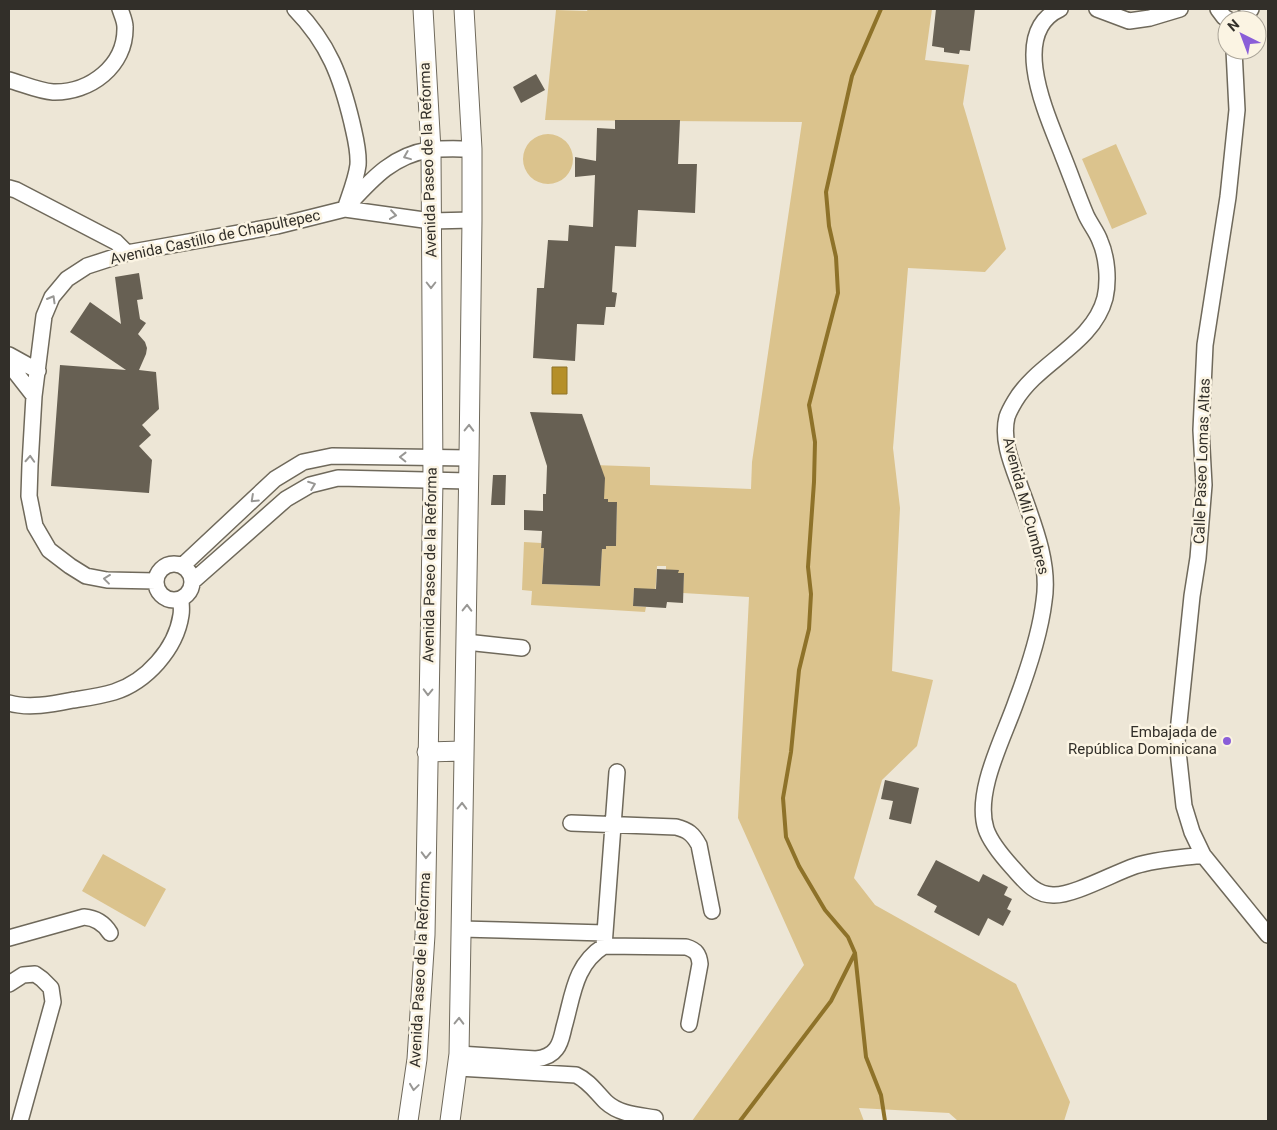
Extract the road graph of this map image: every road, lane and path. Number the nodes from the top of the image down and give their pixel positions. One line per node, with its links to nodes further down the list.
1 (120, 9): 9 (street)
2 (295, 9): 13 (street)
3 (423, 9): 11 (main road, Avenida Paseo de la Reforma)
4 (464, 9): 10 (main road)
5 (1060, 9): 37 (street, Avenida Mil Cumbres)
6 (1097, 9): 7 (street)
7 (1180, 9)
8 (1234, 60): 37 (street, Calle Paseo Lomas Altas)
9 (9, 80)
10 (472, 149): 11 (street); 14 (main road)
11 (431, 150): 13 (street, one-way to 13); 15 (main road, Avenida Paseo de la Reforma)
12 (11, 194): 16 (street)
13 (345, 209): 15 (street, Avenida Castillo de Chapultepec, one-way to 15); 16 (street, Avenida Castillo de Chapultepec)
14 (472, 220): 15 (street, Avenida Castillo de Chapultepec); 22 (main road, one-way to 14)
15 (431, 221): 21 (main road, Avenida Paseo de la Reforma, one-way to 21)
16 (127, 253): 19 (street, Avenida Castillo de Chapultepec, one-way to 16)
17 (9, 355): 19 (street)
18 (9, 364): 20 (street)
19 (38, 371): 20 (street, Avenida Castillo de Chapultepec)
20 (34, 396): 26 (street, Avenida Castillo de Chapultepec, one-way to 20)
21 (432, 458): 22 (street); 23 (main road, Avenida Paseo de la Reforma); 25 (street, one-way to 25)
22 (469, 458): 24 (main road)
23 (432, 480): 24 (street); 27 (street, one-way to 23); 33 (main road, Avenida Paseo de la Reforma, one-way to 33)
24 (469, 480): 29 (main road, one-way to 24)
25 (182, 566): 26 (street); 27 (street)
26 (156, 581): 28 (street)
27 (193, 581): 28 (street)
28 (181, 600): 31 (street)
29 (466, 642): 30 (street); 32 (main road)
30 (522, 648)
31 (9, 703)
32 (463, 751): 33 (main road); 39 (main road, one-way to 32)
33 (427, 752): 49 (main road, Avenida Paseo de la Reforma, one-way to 49)
34 (617, 772): 36 (street)
35 (571, 823): 36 (street)
36 (613, 824): 38 (street); 43 (street)
37 (1203, 855): 41 (street, Calle Paseo Lomas Altas)
38 (712, 911)
39 (461, 929): 43 (street); 46 (main road, one-way to 39)
40 (110, 933): 42 (street)
41 (1268, 935)
42 (9, 938)
43 (604, 940): 45 (street); 46 (street)
44 (9, 984): 48 (street)
45 (689, 1024)
46 (458, 1061): 47 (street); 50 (main road)
47 (655, 1118)
48 (20, 1121)
49 (408, 1121)
50 (450, 1121)

